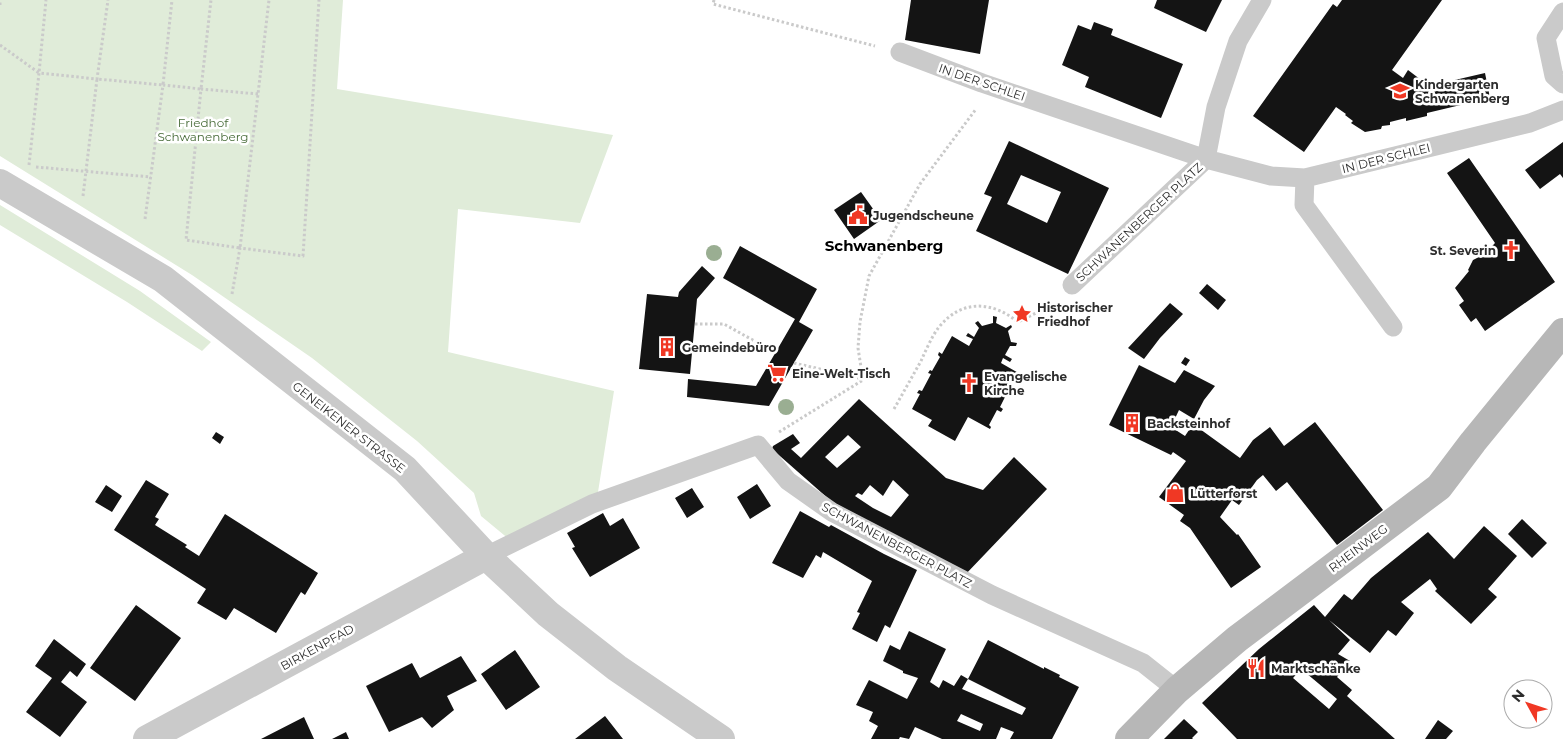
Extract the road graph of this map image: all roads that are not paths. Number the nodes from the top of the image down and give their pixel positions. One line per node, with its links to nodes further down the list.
1 (1262, 0): 6 (lane)
2 (1563, 12): 4 (lane)
3 (900, 52): 6 (lane, IN DER SCHLEI)
4 (1563, 84)
5 (1563, 110): 7 (lane, IN DER SCHLEI)
6 (1206, 159): 7 (lane, IN DER SCHLEI); 9 (lane, SCHWANENBERGER PLATZ)
7 (1305, 178): 10 (lane)
8 (0, 182): 12 (street, GENEIKENER STRASSE)
9 (1072, 285)
10 (1394, 327)
11 (1563, 332): 13 (main road, RHEINWEG)
12 (486, 556): 13 (lane, SCHWANENBERGER PLATZ); 14 (street, BIRKENPFAD); 15 (street, GENEIKENER STRASSE)
13 (1177, 690): 16 (main road, RHEINWEG)
14 (148, 739)
15 (721, 739)
16 (1129, 739)

